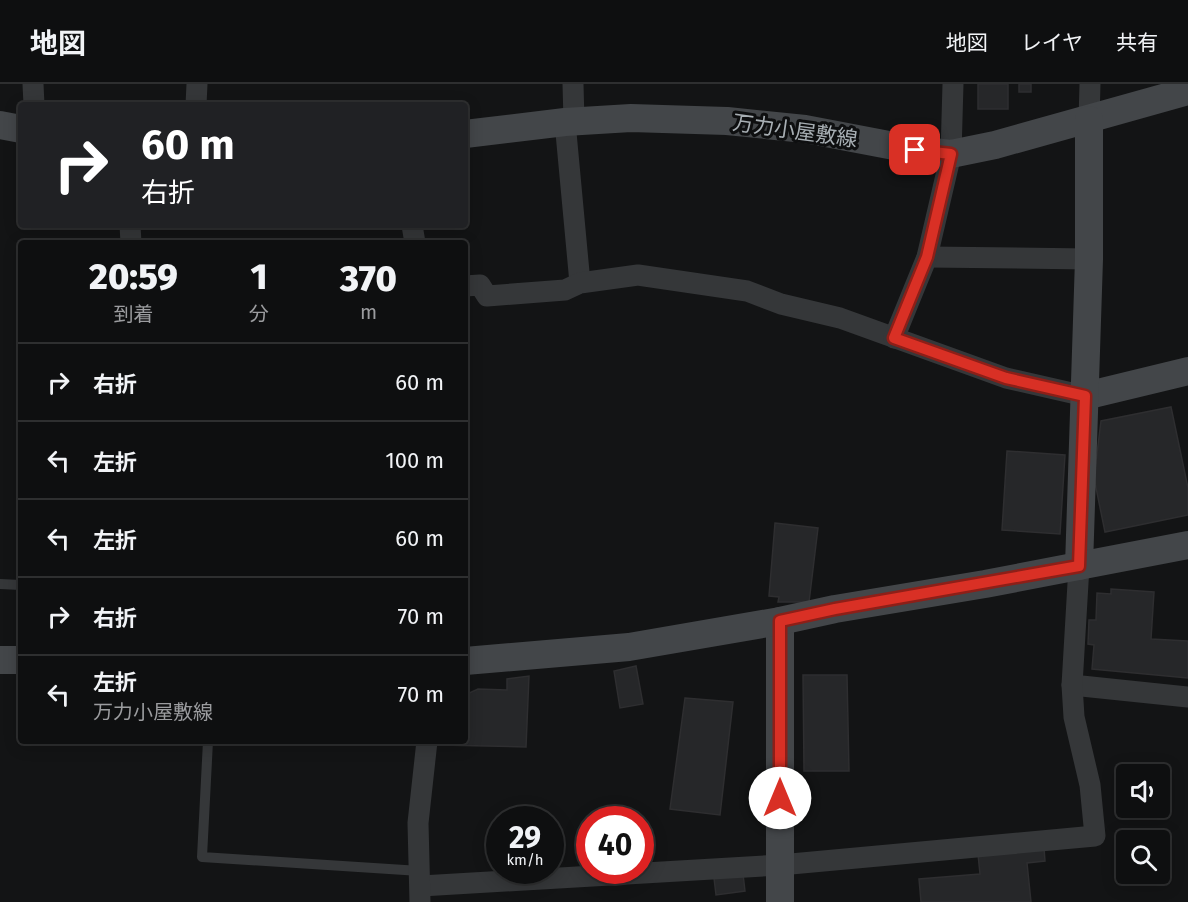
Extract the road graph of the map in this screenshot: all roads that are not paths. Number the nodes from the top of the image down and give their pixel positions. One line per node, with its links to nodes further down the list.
1 (33, 84): 7 (street)
2 (197, 84): 8 (street)
3 (573, 84): 10 (street)
4 (952, 84): 14 (street)
5 (1090, 84): 9 (street)
6 (1188, 91): 9 (street, 万力小屋敷線)
7 (34, 102)
8 (196, 102)
9 (1089, 120): 14 (street, 万力小屋敷線); 16 (street)
10 (570, 122): 13 (street, 万力小屋敷線); 14 (street, 万力小屋敷線); 17 (street)
11 (0, 125): 12 (street)
12 (18, 128)
13 (468, 134)
14 (951, 154): 15 (street)
15 (927, 257): 16 (street); 19 (street)
16 (1089, 259): 21 (street)
17 (580, 283): 18 (street); 19 (street)
18 (468, 286)
19 (894, 338): 21 (street)
20 (1188, 371): 21 (street)
21 (1085, 396): 23 (street)
22 (1188, 545): 23 (street)
23 (1079, 566): 26 (street); 30 (street)
24 (0, 584): 25 (lane)
25 (18, 585)
26 (780, 621): 29 (street); 34 (street)
27 (0, 660): 28 (street)
28 (18, 660)
29 (468, 661)
30 (1072, 685): 31 (street); 34 (street)
31 (1188, 697)
32 (208, 744): 35 (lane)
33 (427, 744): 35 (street)
34 (780, 865): 35 (street); 36 (street)
35 (420, 887)
36 (780, 902)

